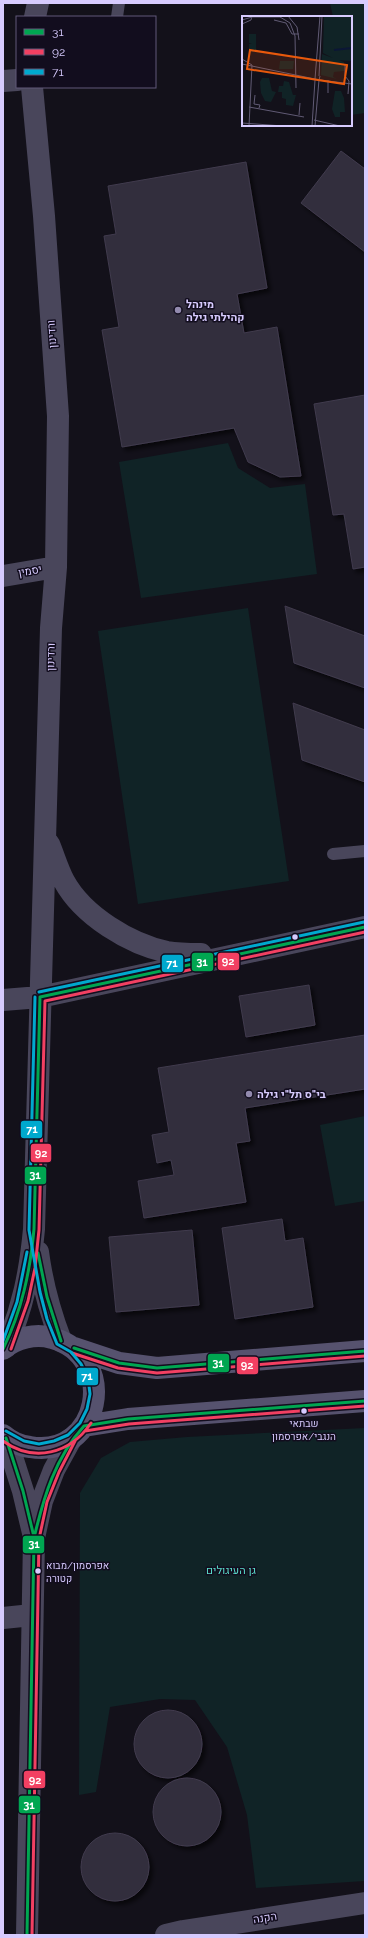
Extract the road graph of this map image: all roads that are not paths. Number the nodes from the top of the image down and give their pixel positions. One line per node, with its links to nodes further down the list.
1 (38, 3): 3 (street)
2 (119, 3): 4 (lane)
3 (35, 16)
4 (117, 16)
5 (16, 80): 6 (street)
6 (3, 81)
7 (32, 88): 8 (street, ורדינון)
8 (56, 567): 9 (street, יסמין); 10 (street, ורדינון)
9 (3, 576)
10 (47, 839): 14 (street); 15 (street, ורדינון)
11 (365, 851): 12 (lane)
12 (333, 854)
13 (365, 927): 14 (street)
14 (222, 956): 15 (street)
15 (40, 997): 16 (street); 17 (street, ורדינון)
16 (3, 1000)
17 (34, 1229): 18 (street, ורדינון); 19 (street, ורדינון)
18 (67, 1344): 19 (street); 20 (street); 22 (street)
19 (4, 1348)
20 (365, 1351)
21 (365, 1401): 22 (street)
22 (78, 1432): 23 (street); 24 (street)
23 (5, 1437): 24 (street)
24 (34, 1538): 25 (street)
25 (32, 1615): 26 (street); 28 (street)
26 (3, 1618)
27 (365, 1903): 29 (street, הקנה)
28 (27, 1935)
29 (166, 1935)

